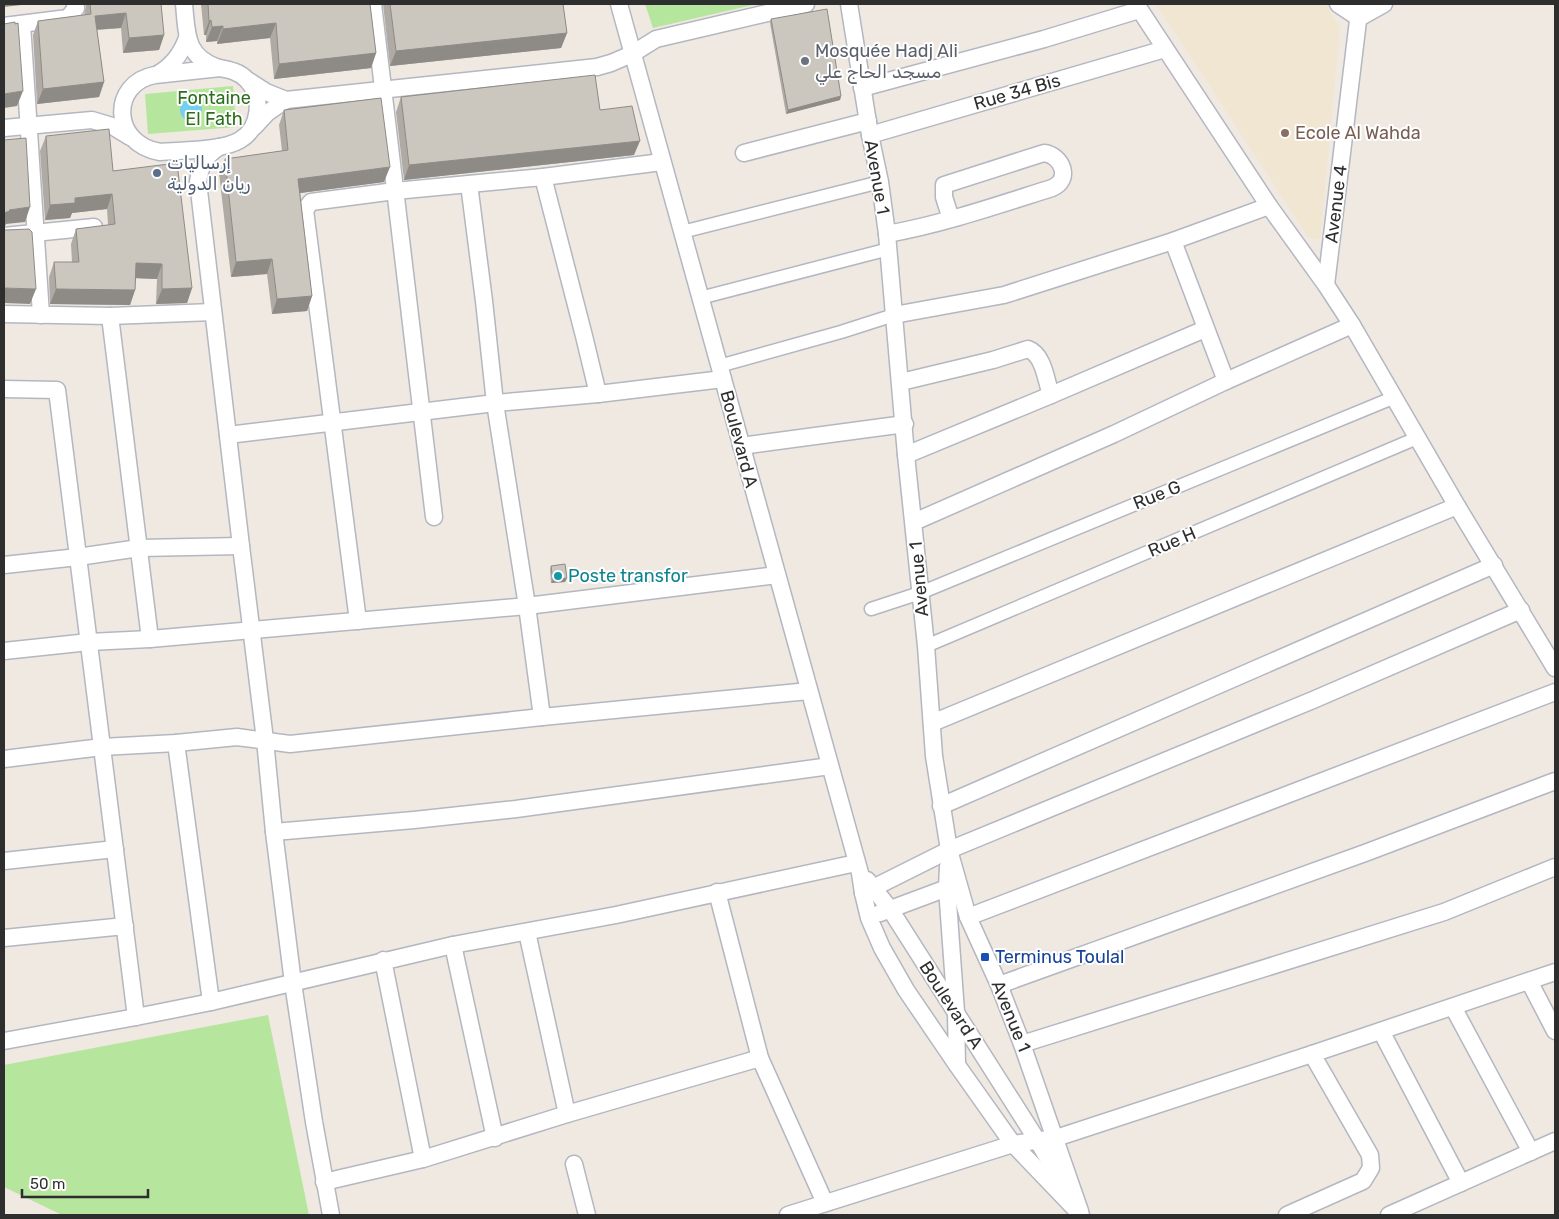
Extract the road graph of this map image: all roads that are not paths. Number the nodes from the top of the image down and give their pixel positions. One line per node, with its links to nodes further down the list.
1 (75, 4): 11 (street)
2 (184, 4): 13 (street)
3 (373, 4): 19 (street)
4 (618, 4): 15 (street, Boulevard A)
5 (806, 4): 15 (street)
6 (849, 4): 20 (street, Avenue 1)
7 (1338, 4): 10 (street)
8 (1384, 4): 10 (street)
9 (1138, 7): 14 (street); 20 (street)
10 (1360, 11): 46 (street, Avenue 4)
11 (22, 24): 12 (street); 24 (street)
12 (4, 26)
13 (187, 38): 16 (street); 17 (street)
14 (1165, 49): 26 (street, Rue 34 Bis); 38 (street)
15 (632, 54): 19 (street); 32 (street, Boulevard A)
16 (220, 68): 17 (street); 18 (street)
17 (156, 75): 21 (street)
18 (249, 81): 22 (street); 27 (street)
19 (383, 88): 22 (street); 37 (street)
20 (862, 88): 26 (street, Avenue 1)
21 (128, 92): 23 (street); 28 (street)
22 (286, 100): 27 (street)
23 (92, 120): 24 (street); 28 (street)
24 (29, 126): 25 (street); 42 (street)
25 (4, 128)
26 (869, 128): 31 (street, Rue 34 Bis); 35 (street, Avenue 1)
27 (251, 131): 29 (street)
28 (130, 137): 30 (street)
29 (218, 147): 30 (street); 34 (street)
30 (168, 152): 34 (street)
31 (744, 153)
32 (662, 162): 33 (street); 41 (street, Boulevard A)
33 (542, 177): 36 (street); 59 (street)
34 (198, 182): 48 (street)
35 (880, 182): 41 (street); 45 (street, Avenue 1)
36 (469, 184): 37 (street); 62 (street)
37 (395, 191): 63 (street); 64 (street)
38 (1268, 206): 44 (street); 46 (street)
39 (950, 220): 39 (street); 45 (street)
40 (94, 227): 42 (street)
41 (682, 232): 47 (street, Boulevard A)
42 (36, 233): 43 (street); 50 (street)
43 (4, 236)
44 (1173, 241): 51 (street); 54 (street)
45 (888, 242): 47 (street); 51 (street, Avenue 1)
46 (1326, 285): 53 (street)
47 (700, 298): 55 (street, Boulevard A)
48 (213, 312): 52 (street); 66 (street)
49 (4, 314): 50 (street)
50 (41, 315): 52 (street)
51 (894, 315): 55 (street); 57 (street, Avenue 1)
52 (110, 316): 74 (street)
53 (1352, 325): 56 (street); 61 (street)
54 (1205, 329): 56 (street); 60 (street)
55 (721, 373): 59 (street); 68 (street, Boulevard A)
56 (1226, 381): 72 (street)
57 (901, 382): 60 (street); 65 (street, Avenue 1)
58 (4, 389): 75 (street)
59 (598, 394): 62 (street)
60 (1051, 395): 69 (street)
61 (1395, 397): 67 (street); 79 (street, Rue G)
62 (495, 403): 63 (street); 80 (street)
63 (421, 412): 64 (street); 71 (street)
64 (331, 423): 66 (street); 83 (street)
65 (905, 424): 68 (street); 69 (street, Avenue 1)
66 (228, 435): 73 (street)
67 (1417, 438): 70 (street); 87 (street, Rue H)
68 (741, 446): 78 (street, Boulevard A)
69 (906, 455): 72 (street, Avenue 1)
70 (1458, 506): 77 (street); 93 (street)
71 (434, 517)
72 (914, 522): 79 (street, Avenue 1)
73 (240, 546): 74 (street); 84 (street)
74 (139, 548): 75 (street); 85 (street)
75 (78, 557): 76 (street); 86 (street)
76 (4, 565)
77 (1494, 565): 82 (street); 100 (street)
78 (777, 575): 80 (street); 90 (street, Boulevard A)
79 (920, 593): 81 (street, Rue G); 87 (street, Avenue 1)
80 (527, 606): 83 (street); 92 (street)
81 (871, 609)
82 (1521, 610): 89 (street); 103 (street)
83 (358, 621): 84 (street)
84 (252, 630): 85 (street); 94 (street)
85 (150, 639): 86 (street)
86 (89, 642): 88 (street); 96 (street)
87 (926, 646): 93 (street, Avenue 1)
88 (4, 651)
89 (1555, 668)
90 (809, 691): 92 (street); 98 (street, Boulevard A)
91 (1555, 692): 111 (street)
92 (542, 716): 94 (street)
93 (932, 723): 100 (street, Avenue 1)
94 (265, 740): 95 (street); 101 (street)
95 (176, 743): 96 (street); 122 (street)
96 (102, 747): 97 (street); 102 (street)
97 (4, 759)
98 (830, 766): 101 (street); 106 (street, Boulevard A)
99 (1555, 781): 121 (street)
100 (941, 806): 103 (street, Avenue 1)
101 (274, 832): 120 (street)
102 (115, 849): 104 (street); 113 (street)
103 (949, 850): 107 (street, Avenue 1); 108 (street)
104 (4, 861)
105 (1555, 867): 129 (street)
106 (858, 868): 108 (street, Boulevard A); 109 (street)
107 (952, 885): 110 (street); 111 (street, Avenue 1); 124 (street)
108 (868, 890): 110 (street, Boulevard A); 112 (street, Boulevard A)
109 (717, 892): 114 (street); 131 (street)
110 (890, 909): 112 (street); 124 (street, Boulevard A)
111 (968, 917): 121 (street, Avenue 1)
112 (868, 918): 132 (street, Boulevard A)
113 (125, 926): 115 (street); 125 (street)
114 (527, 932): 116 (street); 133 (street)
115 (4, 938)
116 (453, 945): 117 (street); 134 (street)
117 (383, 960): 120 (street); 140 (street)
118 (1555, 972): 119 (street)
119 (1529, 981): 123 (street); 127 (street)
120 (293, 983): 122 (street); 142 (street)
121 (999, 985): 129 (street, Avenue 1)
122 (211, 1002): 125 (street)
123 (1453, 1007): 126 (street); 139 (street)
124 (956, 1012): 132 (street); 136 (street, Boulevard A)
125 (136, 1017): 128 (street)
126 (1381, 1031): 130 (street); 143 (street)
127 (1555, 1031)
128 (4, 1040)
129 (1022, 1044): 135 (street, Avenue 1)
130 (1312, 1054): 135 (street); 149 (street)
131 (760, 1058): 133 (street); 144 (street)
132 (957, 1065): 138 (street, Boulevard A)
133 (567, 1114): 134 (street)
134 (495, 1138): 140 (street)
135 (1056, 1138): 136 (street); 148 (street, Avenue 1)
136 (1037, 1140): 138 (street); 148 (street, Boulevard A)
137 (1555, 1141): 139 (street)
138 (1013, 1144): 144 (street); 148 (street, Boulevard A)
139 (1531, 1152): 143 (street)
140 (422, 1159): 142 (street)
141 (574, 1164): 146 (street)
142 (324, 1182): 145 (street)
143 (1461, 1183): 150 (street)
144 (825, 1203): 147 (street)
145 (331, 1215)
146 (587, 1215)
147 (788, 1215)
148 (1081, 1215)
149 (1287, 1215)
150 (1389, 1215)

